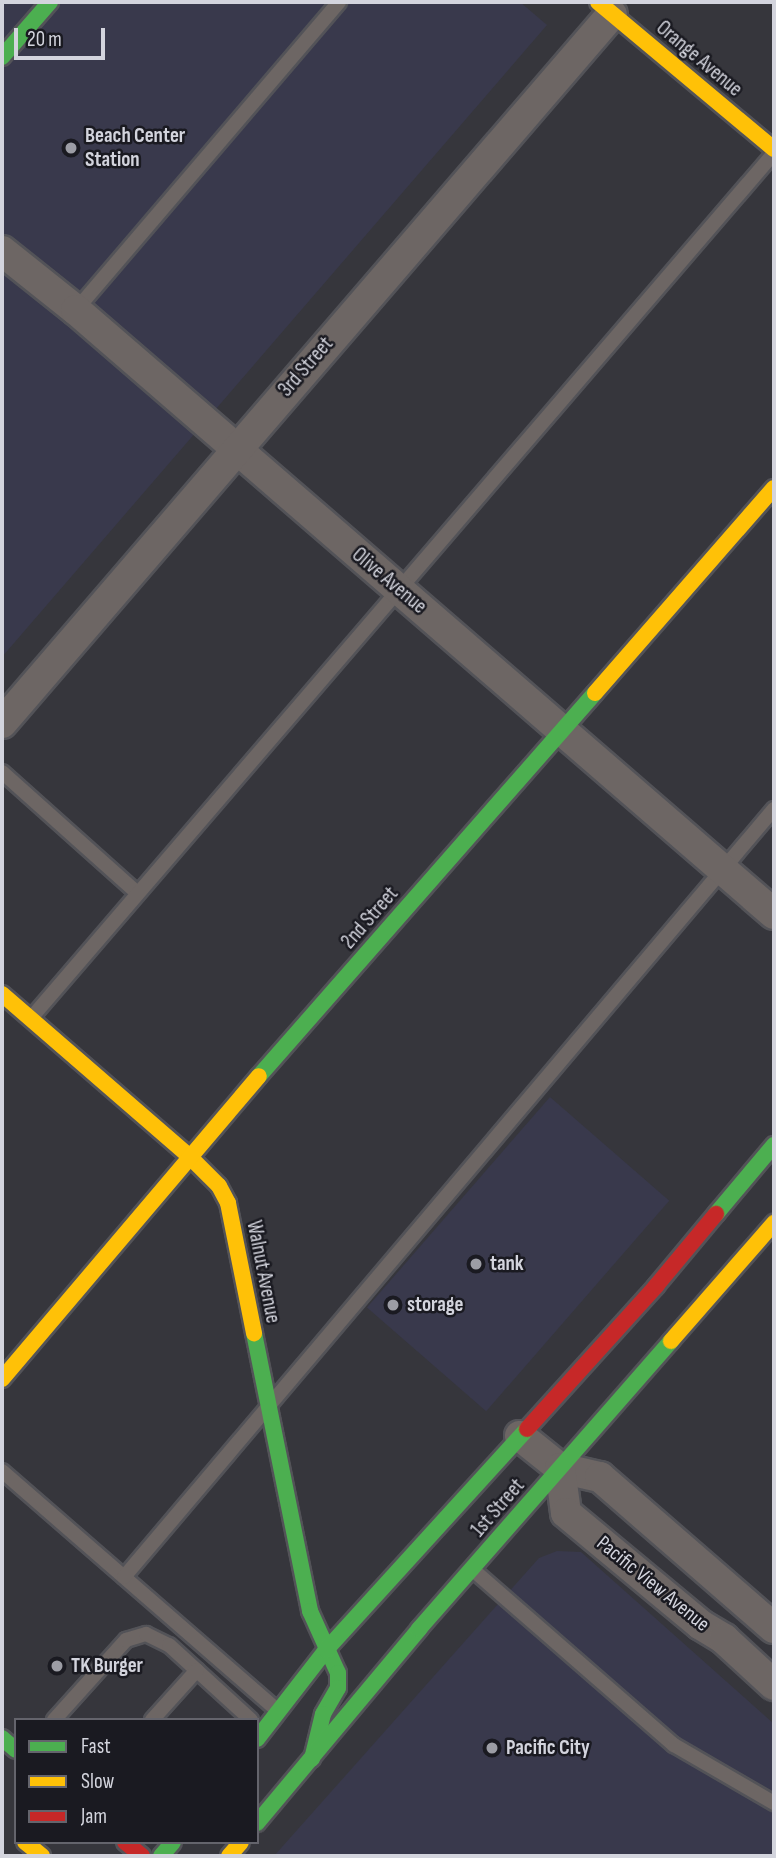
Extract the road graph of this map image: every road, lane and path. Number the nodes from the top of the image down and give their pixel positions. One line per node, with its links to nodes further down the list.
1 (50, 2): 4 (main road)
2 (339, 2): 7 (lane)
3 (610, 6): 5 (main road, Orange Avenue); 8 (street, 3rd Street)
4 (2, 57)
5 (774, 151): 10 (lane)
6 (2, 251): 7 (street, Olive Avenue)
7 (76, 310): 8 (street, Olive Avenue)
8 (235, 450): 10 (street, Olive Avenue); 11 (street, 3rd Street)
9 (774, 488): 12 (main road, 2nd Street)
10 (399, 590): 12 (street, Olive Avenue); 16 (lane)
11 (2, 723)
12 (564, 729): 15 (street, Olive Avenue); 21 (main road, 2nd Street)
13 (2, 772): 16 (lane)
14 (774, 809): 15 (lane)
15 (721, 870): 17 (street, Olive Avenue); 24 (lane)
16 (136, 892): 19 (lane)
17 (774, 914)
18 (2, 994): 19 (main road, Walnut Avenue)
19 (30, 1019): 21 (main road, Walnut Avenue)
20 (774, 1145): 25 (main road, 1st Street)
21 (189, 1157): 23 (main road, 2nd Street); 24 (main road, Walnut Avenue)
22 (774, 1223): 26 (main road, 1st Street)
23 (2, 1378)
24 (268, 1404): 29 (lane); 31 (main road, Walnut Avenue)
25 (520, 1436): 26 (street, Pacific View Avenue); 31 (main road, 1st Street)
26 (559, 1468): 28 (main road, 1st Street); 30 (street, Pacific View Avenue); 33 (street, Pacific View Avenue)
27 (2, 1471): 29 (lane)
28 (472, 1569): 39 (main road, 1st Street); 40 (lane)
29 (124, 1577): 34 (lane)
30 (774, 1628)
31 (326, 1650): 34 (main road, 1st Street); 39 (main road, Walnut Avenue)
32 (197, 1670): 35 (lane); 36 (lane); 37 (lane)
33 (774, 1685)
34 (279, 1711): 38 (main road, 1st Street)
35 (56, 1718)
36 (154, 1718)
37 (249, 1718)
38 (259, 1732)
39 (312, 1759): 41 (main road, 1st Street)
40 (774, 1803)
41 (259, 1821)
42 (28, 1844): 44 (main road)
43 (127, 1844): 45 (main road)
44 (42, 1856)
45 (142, 1856)

